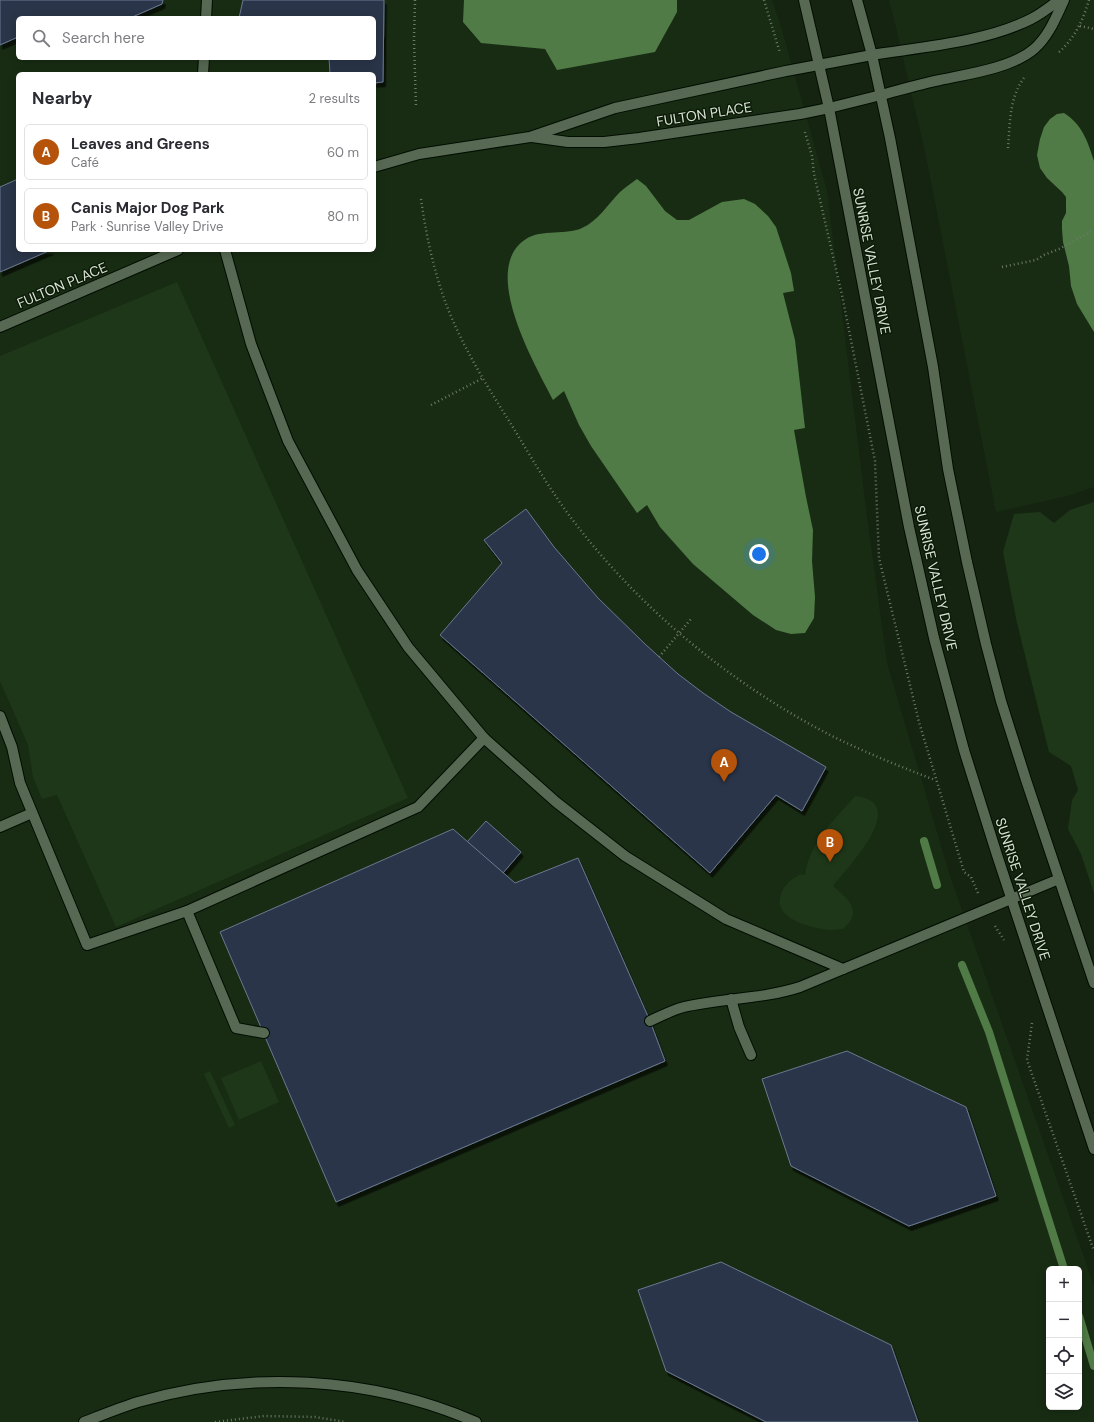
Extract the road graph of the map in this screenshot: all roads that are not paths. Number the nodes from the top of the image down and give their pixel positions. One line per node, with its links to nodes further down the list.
1 (207, 0): 6 (main road)
2 (804, 0): 9 (main road, SUNRISE VALLEY DRIVE)
3 (857, 0): 7 (main road)
4 (1059, 0): 7 (main road, FULTON PLACE)
5 (1064, 0): 11 (main road, FULTON PLACE)
6 (206, 16)
7 (872, 55): 9 (main road, FULTON PLACE); 11 (main road)
8 (204, 60): 10 (main road)
9 (819, 65): 12 (main road, SUNRISE VALLEY DRIVE); 13 (main road, FULTON PLACE)
10 (203, 72)
11 (880, 95): 12 (main road, FULTON PLACE); 22 (main road)
12 (829, 108): 13 (main road, FULTON PLACE); 23 (main road, SUNRISE VALLEY DRIVE)
13 (530, 137): 14 (main road, FULTON PLACE)
14 (376, 166)
15 (173, 252): 17 (main road, FULTON PLACE)
16 (226, 252): 19 (main road)
17 (0, 327)
18 (0, 716): 20 (main road)
19 (484, 738): 24 (main road); 25 (main road)
20 (32, 813): 21 (main road); 24 (main road)
21 (0, 827)
22 (1059, 879): 23 (main road); 26 (main road)
23 (1012, 899): 25 (main road); 31 (main road, SUNRISE VALLEY DRIVE)
24 (187, 911): 29 (main road)
25 (843, 969): 27 (main road)
26 (1094, 983)
27 (731, 999): 28 (main road); 30 (main road)
28 (650, 1021)
29 (264, 1033)
30 (751, 1055)
31 (1094, 1149)
32 (84, 1422): 33 (main road)
33 (476, 1422)

